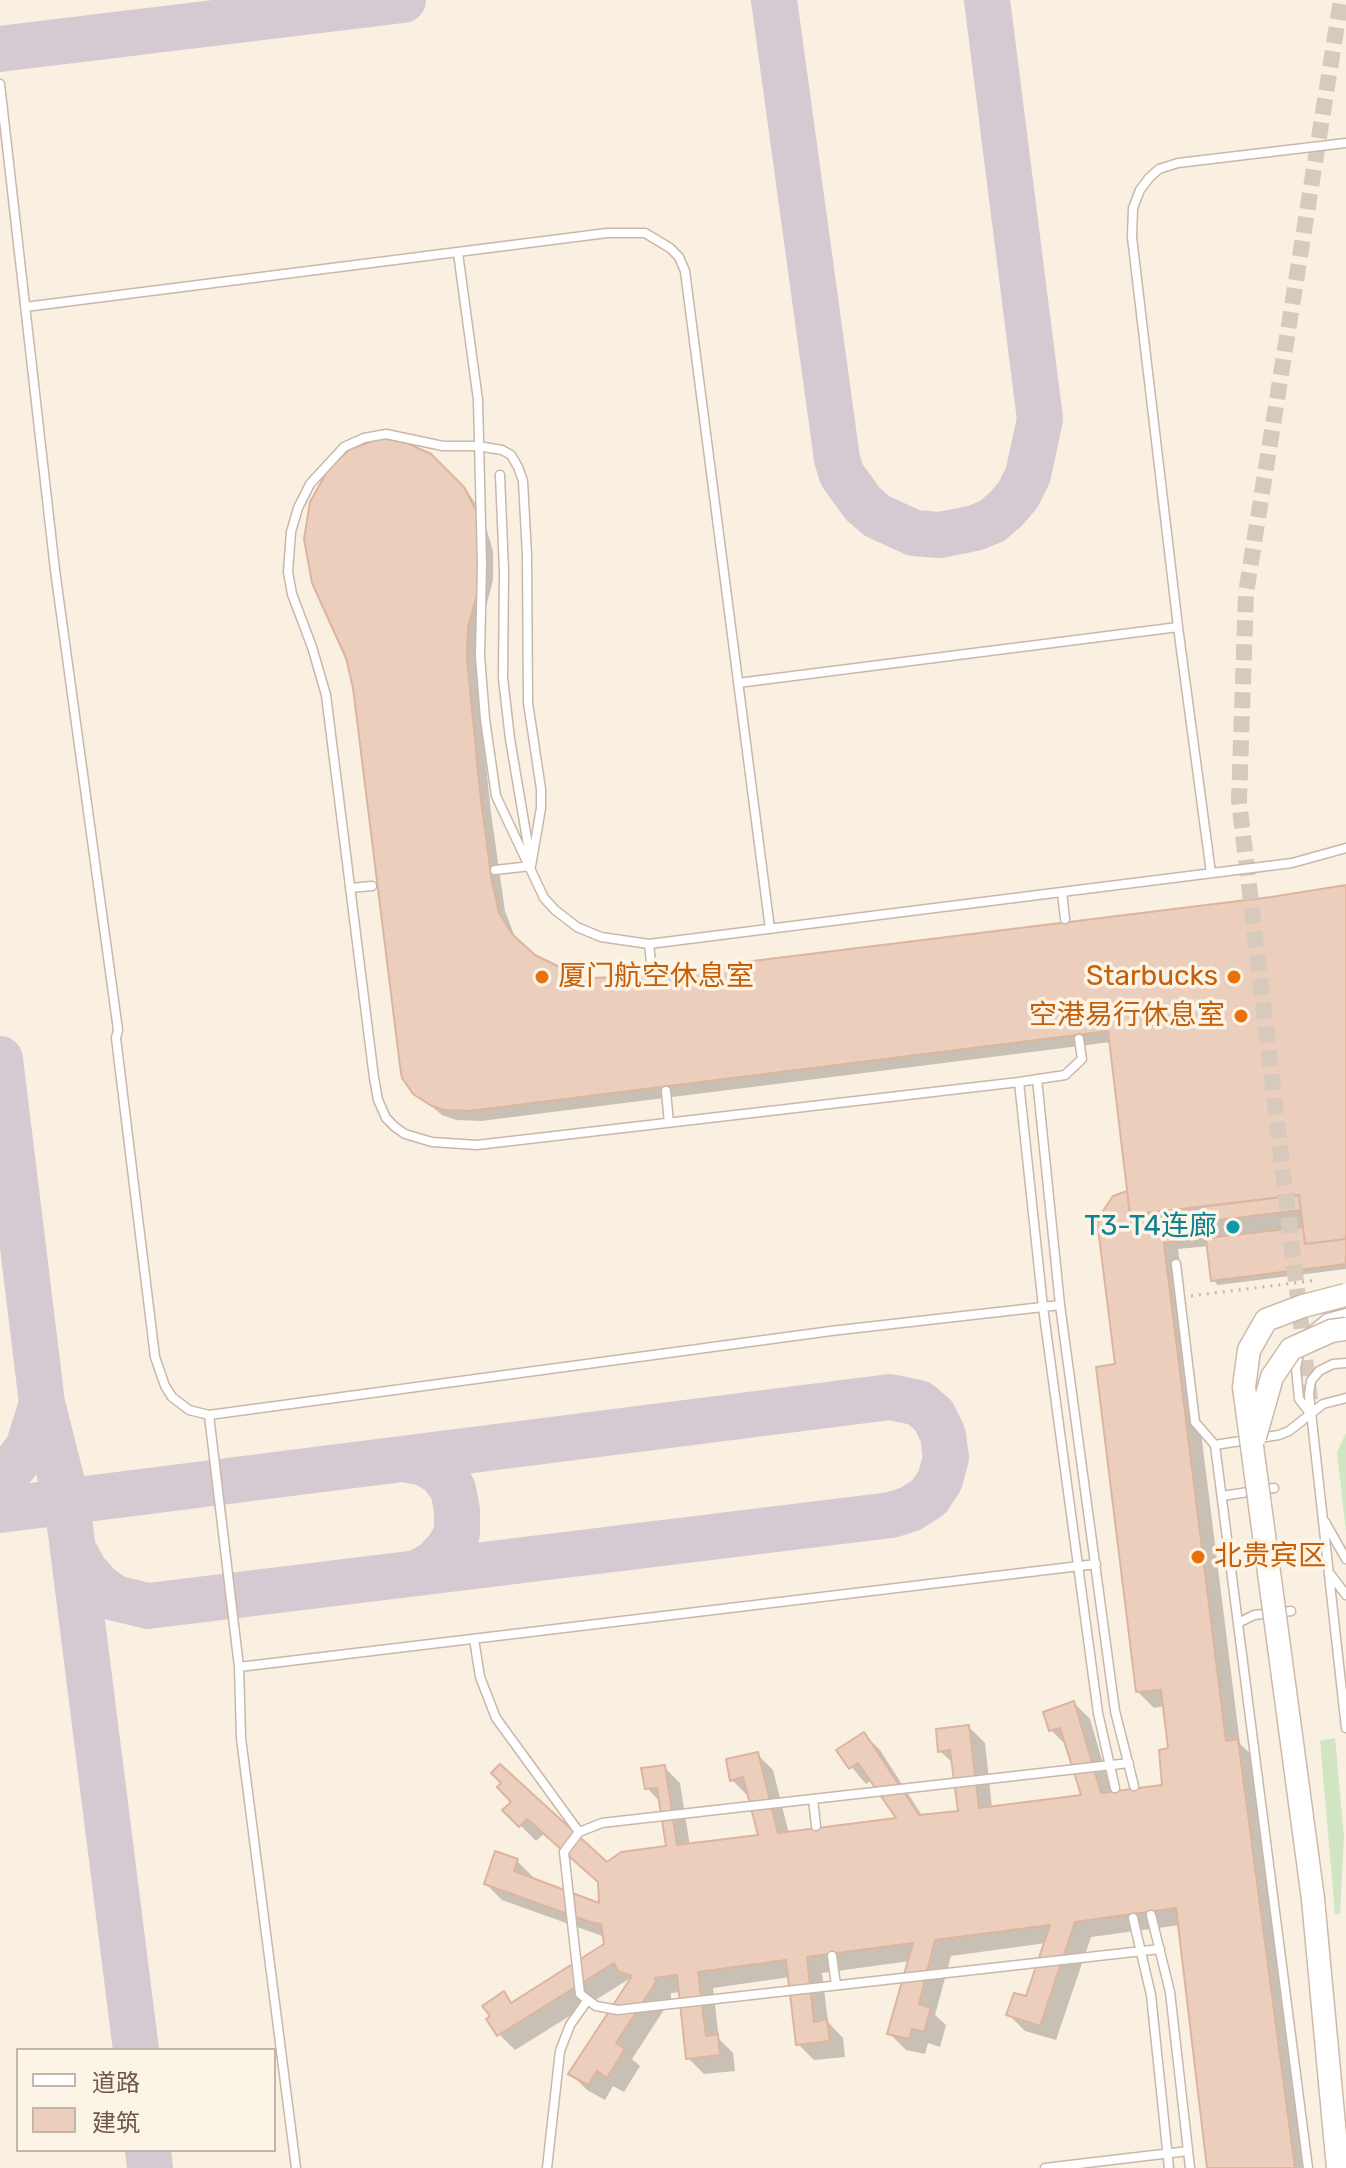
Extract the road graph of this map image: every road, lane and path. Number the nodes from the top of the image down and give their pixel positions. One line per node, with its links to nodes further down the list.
1 (0, 84): 4 (lane)
2 (1346, 143): 7 (lane)
3 (458, 253): 4 (lane); 5 (lane); 8 (lane)
4 (25, 307): 36 (lane)
5 (478, 446): 10 (lane); 10 (lane); 14 (lane)
6 (500, 475): 10 (lane)
7 (1178, 627): 8 (lane); 12 (lane)
8 (738, 683): 17 (lane)
9 (1346, 848): 12 (lane)
10 (531, 866): 11 (lane); 18 (lane)
11 (495, 870)
12 (1211, 873): 15 (lane)
13 (372, 886): 14 (lane)
14 (350, 888): 24 (lane)
15 (1062, 892): 16 (lane); 17 (lane)
16 (1065, 919)
17 (770, 929): 18 (lane)
18 (649, 944): 19 (lane)
19 (652, 971)
20 (1079, 1039): 21 (lane)
21 (1037, 1079): 22 (lane); 29 (lane)
22 (1019, 1082): 24 (lane); 30 (lane)
23 (666, 1091): 24 (lane)
24 (669, 1123)
25 (1176, 1264): 28 (lane)
26 (1318, 1280): 28 (path)
27 (1346, 1295): 38 (main road, bridge)
28 (1180, 1298): 37 (lane)
29 (1060, 1305): 30 (lane); 43 (lane)
30 (1043, 1307): 36 (lane); 44 (lane)
31 (1346, 1313): 35 (lane)
32 (1346, 1329): 38 (main road, bridge)
33 (1346, 1363): 35 (lane)
34 (1346, 1398): 35 (lane)
35 (1309, 1413): 37 (lane); 41 (lane)
36 (209, 1415): 50 (lane)
37 (1215, 1445): 40 (lane)
38 (1252, 1449): 74 (main road, bridge)
39 (1274, 1488): 40 (lane)
40 (1222, 1496): 48 (lane)
41 (1321, 1514): 42 (lane); 45 (lane)
42 (1346, 1559)
43 (1096, 1564): 44 (lane); 52 (lane)
44 (1078, 1566): 49 (lane); 53 (lane)
45 (1328, 1571): 46 (lane); 51 (lane)
46 (1346, 1595)
47 (1291, 1611): 48 (lane)
48 (1238, 1623): 73 (lane)
49 (474, 1639): 50 (lane); 58 (lane)
50 (239, 1667): 68 (lane)
51 (1346, 1728)
52 (1129, 1763): 53 (lane); 54 (lane)
53 (1110, 1765): 55 (lane); 56 (lane)
54 (1134, 1786)
55 (1115, 1788)
56 (813, 1799): 57 (lane); 58 (lane)
57 (816, 1826)
58 (579, 1832): 65 (lane)
59 (1151, 1915): 61 (lane)
60 (1133, 1918): 62 (lane)
61 (1160, 1949): 62 (lane); 66 (lane)
62 (1141, 1951): 64 (lane); 67 (lane)
63 (832, 1956): 64 (lane)
64 (836, 1985): 65 (lane)
65 (587, 2001): 69 (lane)
66 (1188, 2151): 67 (lane); 72 (lane)
67 (1167, 2152): 70 (lane); 71 (lane)
68 (296, 2168)
69 (547, 2168)
70 (1045, 2168)
71 (1169, 2168)
72 (1190, 2168)
73 (1308, 2168)
74 (1338, 2168)

